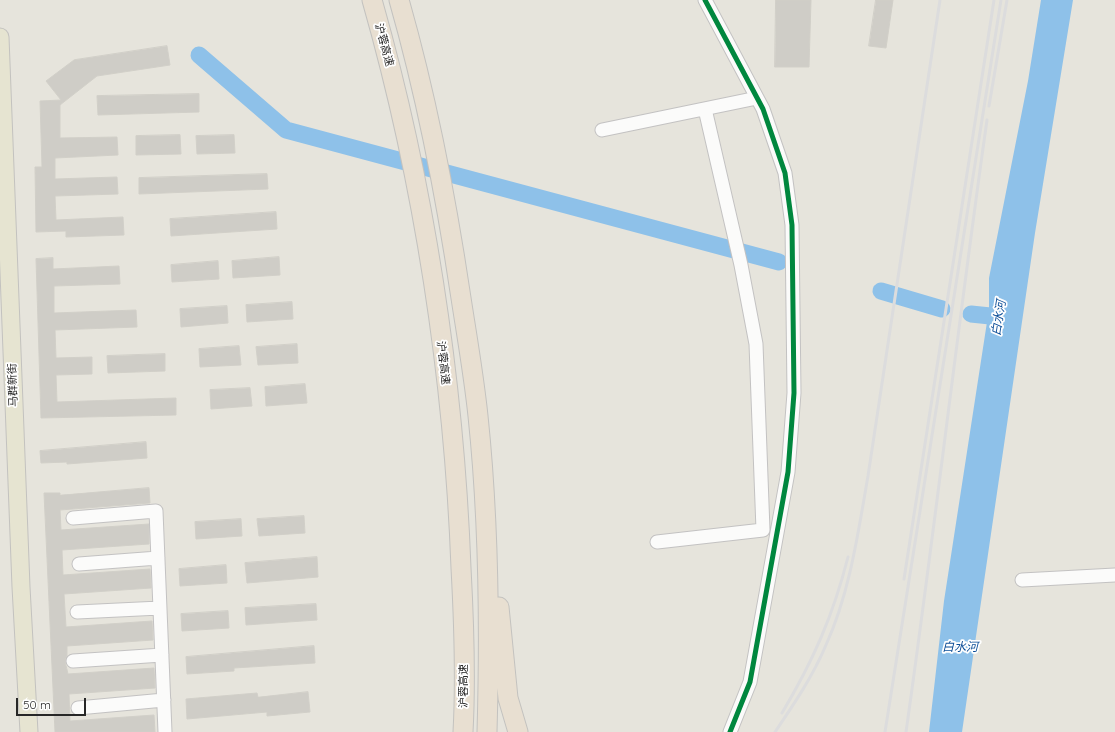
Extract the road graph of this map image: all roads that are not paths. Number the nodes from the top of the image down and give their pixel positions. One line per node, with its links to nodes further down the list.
1 (372, 0): 23 (highway, 沪蓉高速)
2 (399, 0): 8 (highway)
3 (705, 0): 5 (street)
4 (0, 44): 21 (main road, 马群新街)
5 (757, 98): 6 (street); 26 (street)
6 (705, 109): 7 (street); 10 (street)
7 (602, 130)
8 (484, 492): 24 (highway); 25 (highway)
9 (73, 518): 11 (street)
10 (657, 542)
11 (158, 558): 12 (street); 15 (street)
12 (79, 564)
13 (1115, 575): 14 (street)
14 (1022, 580)
15 (160, 608): 16 (street); 17 (street)
16 (77, 612)
17 (162, 655): 18 (street); 19 (street)
18 (73, 662)
19 (164, 700): 20 (street); 22 (street)
20 (78, 708)
21 (29, 732)
22 (165, 732)
23 (463, 732)
24 (487, 732)
25 (518, 732)
26 (730, 732)

